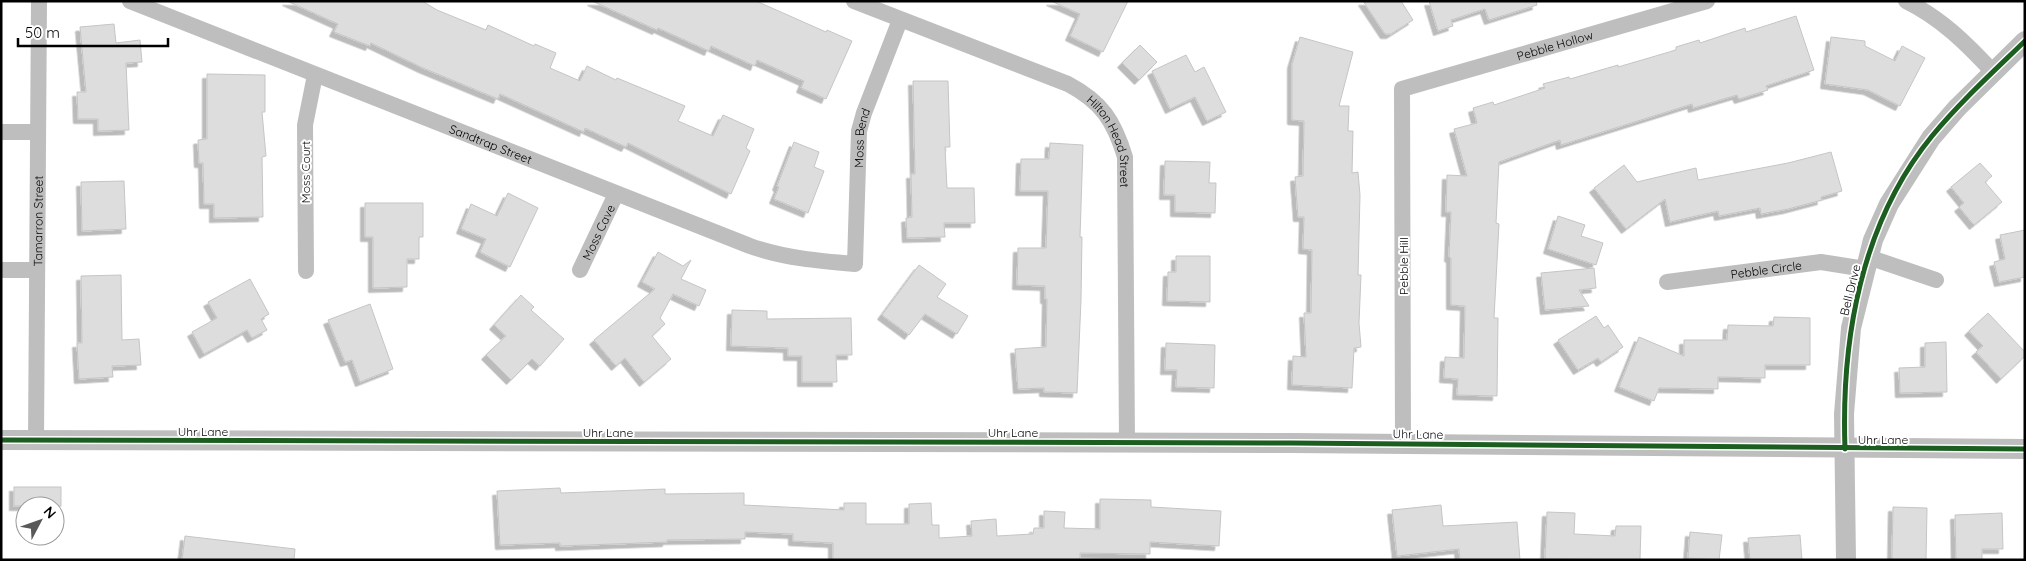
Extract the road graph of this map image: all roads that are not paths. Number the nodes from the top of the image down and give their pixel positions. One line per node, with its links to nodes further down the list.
1 (39, 1): 12 (street, Tamarron Street)
2 (130, 1): 9 (street, Sandtrap Street)
3 (854, 1): 6 (street, Hilton Head Street)
4 (1707, 1): 10 (street, Pebble Hollow)
5 (1906, 1): 8 (street)
6 (900, 20): 15 (street, Moss Bend); 24 (street, Hilton Head Street)
7 (2025, 41): 8 (street, Bell Drive)
8 (1993, 72): 14 (street, Bell Drive)
9 (315, 75): 13 (street, Sandtrap Street); 18 (street, Moss Court)
10 (1402, 89): 25 (street, Pebble Hill)
11 (1, 132): 12 (street)
12 (38, 132): 17 (street, Tamarron Street)
13 (616, 194): 15 (street, Sandtrap Street); 19 (street, Moss Cave)
14 (1866, 263): 20 (street, Pebble Circle); 21 (street, Pebble Circle); 26 (street, Bell Drive)
15 (855, 264)
16 (1, 270): 17 (street)
17 (36, 270): 23 (street, Tamarron Street)
18 (306, 270)
19 (580, 270)
20 (1936, 280)
21 (1667, 282)
22 (1, 440): 23 (street, Uhr Lane)
23 (36, 441): 24 (street, Uhr Lane)
24 (1128, 442): 25 (street, Uhr Lane)
25 (1403, 444): 26 (street, Uhr Lane)
26 (1845, 448): 27 (street, Uhr Lane); 28 (street, Bell Drive)
27 (2025, 449)
28 (1846, 560)

